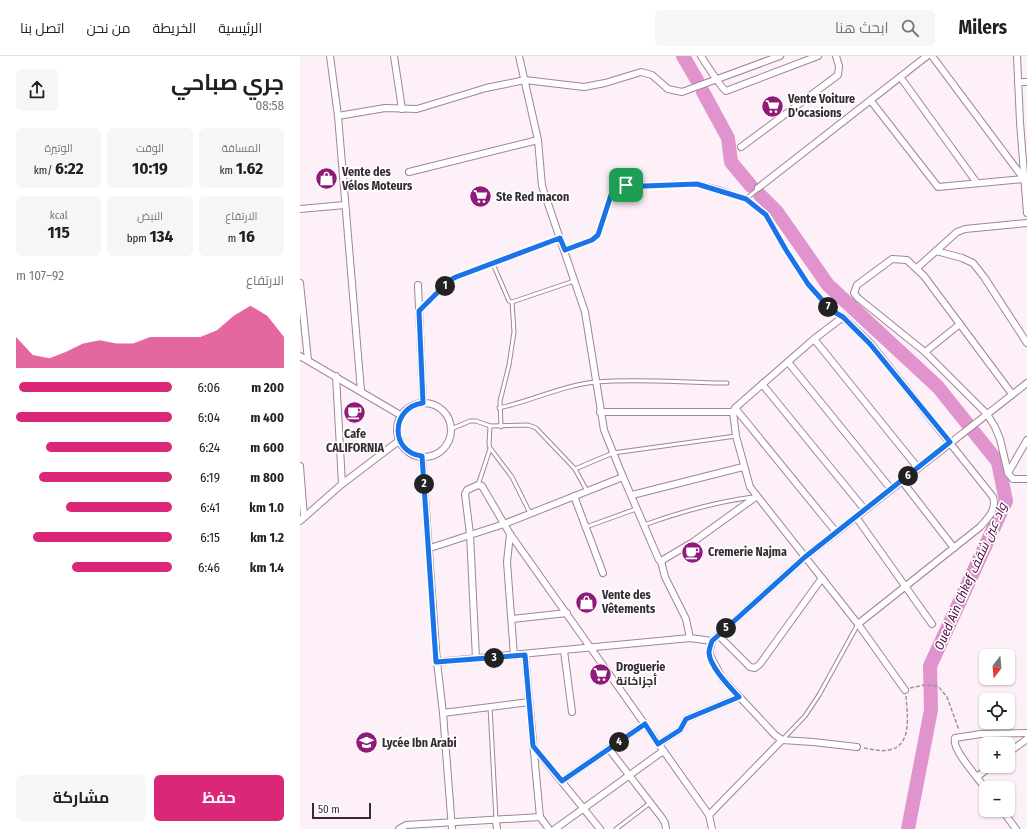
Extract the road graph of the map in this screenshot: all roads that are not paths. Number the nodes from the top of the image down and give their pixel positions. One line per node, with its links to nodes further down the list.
1 (330, 56): 19 (street)
2 (394, 56): 18 (street)
3 (519, 56): 14 (street)
4 (700, 56): 12 (street)
5 (777, 56): 11 (street); 12 (street)
6 (818, 56): 11 (street)
7 (836, 56): 23 (street)
8 (927, 56): 13 (street)
9 (932, 56): 25 (street)
10 (1017, 56): 15 (street)
11 (782, 70): 12 (street)
12 (717, 78): 14 (street)
13 (901, 78): 17 (street); 26 (street)
14 (525, 80): 18 (street); 22 (street)
15 (1018, 82): 16 (street); 20 (street)
16 (1027, 82)
17 (871, 101): 26 (street); 27 (street)
18 (402, 109): 19 (street)
19 (338, 116): 29 (street)
20 (1020, 122): 21 (street); 25 (street)
21 (1027, 122)
22 (538, 140): 24 (street); 33 (street)
23 (741, 147)
24 (409, 172)
25 (1025, 181): 26 (street); 31 (street)
26 (977, 183)
27 (758, 188): 28 (lane)
28 (746, 199): 34 (lane); 43 (lane)
29 (344, 205): 30 (street); 56 (street)
30 (300, 208)
31 (1027, 213)
32 (1027, 223): 35 (street)
33 (560, 238): 34 (street); 36 (lane)
34 (565, 250): 38 (street)
35 (936, 251): 37 (street); 46 (street)
36 (493, 264): 41 (lane); 42 (lane)
37 (918, 268): 44 (street); 47 (street)
38 (576, 280): 41 (lane); 52 (street)
39 (300, 283): 49 (street)
40 (418, 285): 42 (street)
41 (512, 302): 59 (lane)
42 (419, 311): 58 (street)
43 (843, 317): 45 (street); 70 (street)
44 (960, 324): 47 (street); 57 (street)
45 (814, 340): 50 (street); 76 (street)
46 (1027, 343)
47 (925, 352): 62 (street)
48 (300, 356): 49 (street)
49 (308, 360): 51 (street)
50 (788, 362): 55 (street); 84 (street)
51 (336, 376): 56 (street); 82 (street)
52 (595, 382): 54 (lane); 59 (lane); 61 (street)
53 (1027, 383): 57 (street)
54 (727, 384)
55 (762, 384): 60 (street); 90 (street)
56 (361, 391): 63 (street)
57 (1012, 394): 62 (street)
58 (423, 403): 63 (street); 66 (street)
59 (499, 408): 65 (lane)
60 (734, 410): 61 (street); 67 (street); 97 (street)
61 (600, 412): 72 (street)
62 (987, 414): 70 (street); 78 (street)
63 (402, 416): 68 (street)
64 (490, 426): 65 (lane); 66 (lane); 71 (lane)
65 (501, 427): 77 (lane)
66 (451, 429): 73 (street)
67 (736, 436): 72 (lane); 75 (street)
68 (400, 440): 73 (street); 82 (street)
69 (1027, 440): 78 (street)
70 (950, 442): 76 (street); 101 (street)
71 (490, 448): 83 (lane); 91 (lane)
72 (613, 453): 77 (lane); 79 (street)
73 (422, 456): 100 (street)
74 (300, 466): 93 (street)
75 (743, 467): 86 (street); 88 (street)
76 (918, 468): 81 (street)
77 (575, 469): 85 (lane)
78 (1008, 473): 80 (street)
79 (623, 477): 85 (street); 86 (street)
80 (1027, 478)
81 (902, 481): 84 (street); 101 (street)
82 (342, 484): 93 (street)
83 (478, 485): 94 (street); 98 (street)
84 (891, 489): 90 (street)
85 (587, 491): 87 (street)
86 (632, 495): 89 (street)
87 (574, 496): 91 (street); 96 (street)
88 (757, 496): 95 (lane); 102 (street); 103 (street)
89 (638, 509): 95 (street); 96 (lane)
90 (865, 510): 92 (street)
91 (530, 514): 94 (street)
92 (856, 517): 97 (street); 106 (street)
93 (302, 519)
94 (504, 524): 98 (street); 99 (street)
95 (644, 525): 103 (street)
96 (586, 526): 104 (street)
97 (836, 532): 102 (street)
98 (470, 534): 100 (street); 118 (street)
99 (510, 534): 107 (street); 108 (street)
100 (430, 548): 119 (street)
101 (954, 548): 106 (street)
102 (805, 557): 105 (street); 111 (street)
103 (661, 562): 112 (street)
104 (603, 573)
105 (822, 578): 109 (street); 111 (street)
106 (905, 587): 109 (street); 110 (street)
107 (567, 613): 108 (street); 114 (street)
108 (512, 619): 117 (street)
109 (858, 624): 120 (street); 128 (lane)
110 (932, 624)
111 (718, 635): 113 (street)
112 (690, 638): 113 (street); 114 (street)
113 (712, 641): 121 (street)
114 (592, 649): 115 (street); 126 (street)
115 (564, 651): 116 (street); 125 (street)
116 (525, 655): 117 (street); 122 (street)
117 (514, 656): 118 (street)
118 (476, 659): 119 (street)
119 (436, 662): 124 (street)
120 (905, 690)
121 (739, 697): 128 (street); 129 (street)
122 (528, 702): 123 (street); 130 (street)
123 (490, 707): 124 (street); 145 (lane)
124 (443, 712): 146 (street)
125 (572, 712)
126 (645, 724): 129 (street); 133 (street)
127 (1026, 736): 131 (street); 137 (street)
128 (782, 740): 132 (street); 142 (street)
129 (658, 744): 134 (street)
130 (533, 746): 138 (street); 143 (street)
131 (1015, 746)
132 (857, 748)
133 (608, 749): 136 (street); 138 (street)
134 (663, 751): 136 (street); 142 (street)
135 (982, 773): 137 (street)
136 (629, 774): 140 (street); 141 (street)
137 (977, 777): 139 (street)
138 (562, 781): 141 (street)
139 (980, 781)
140 (650, 803): 152 (lane); 153 (street)
141 (584, 807): 150 (street); 151 (street)
142 (710, 815): 154 (street)
143 (540, 817): 145 (street); 149 (street)
144 (1007, 817): 155 (street)
145 (496, 821): 146 (street); 148 (street)
146 (451, 826): 147 (street)
147 (399, 829)
148 (497, 829)
149 (549, 829)
150 (554, 829)
151 (600, 829)
152 (616, 829)
153 (666, 829)
154 (712, 829)
155 (1016, 829)

